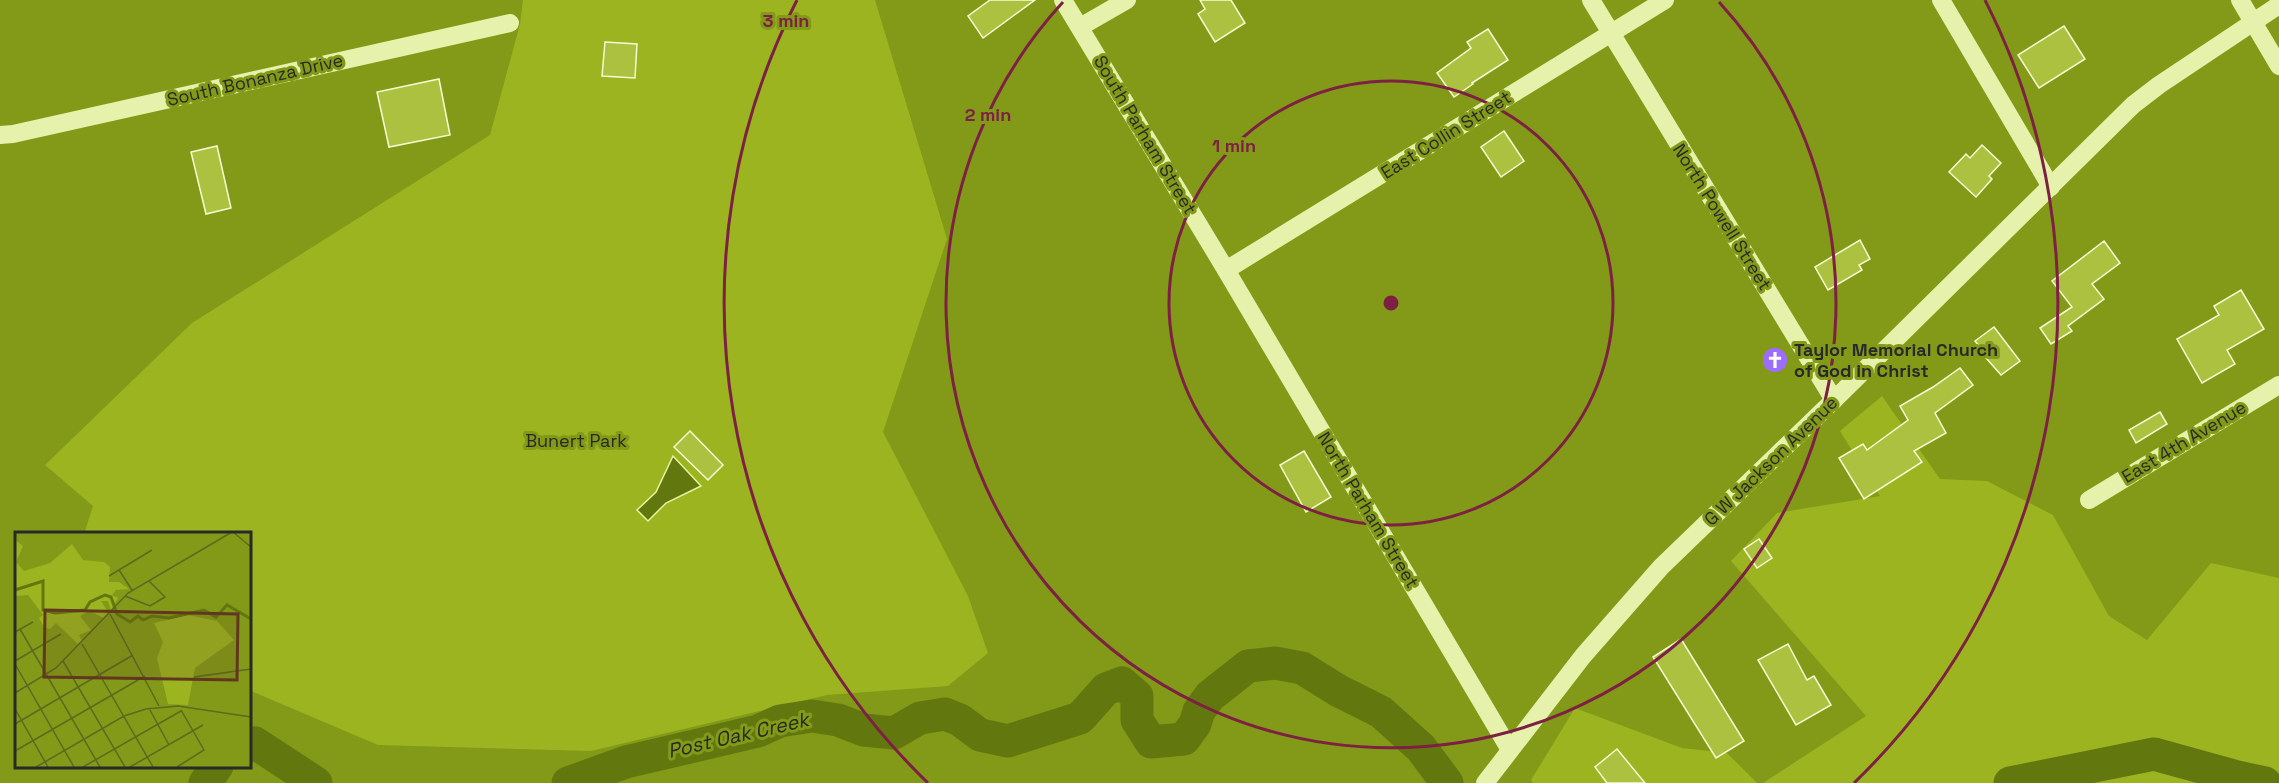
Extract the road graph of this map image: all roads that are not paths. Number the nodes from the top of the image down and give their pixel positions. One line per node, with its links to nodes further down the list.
1 (1063, 0): 10 (street, South Parham Street)
2 (1127, 0): 10 (street)
3 (1591, 0): 11 (street, North Powell Street)
4 (1665, 0): 11 (street, East Collin Street)
5 (1941, 0): 14 (street)
6 (2240, 0): 8 (street)
7 (2279, 5): 8 (street, G W Jackson Avenue)
8 (2252, 21): 12 (street); 14 (street, G W Jackson Avenue)
9 (510, 23): 13 (street, South Bonanza Drive)
10 (1080, 27): 15 (street, South Parham Street)
11 (1609, 33): 15 (street, East Collin Street); 17 (street, North Powell Street)
12 (2279, 66)
13 (0, 135)
14 (2051, 187): 17 (street, G W Jackson Avenue)
15 (1226, 270): 19 (street, North Parham Street)
16 (2279, 385): 18 (street, East 4th Avenue)
17 (1834, 400): 19 (street, G W Jackson Avenue)
18 (2089, 500)
19 (1507, 753): 20 (street, G W Jackson Avenue)
20 (1485, 783)

